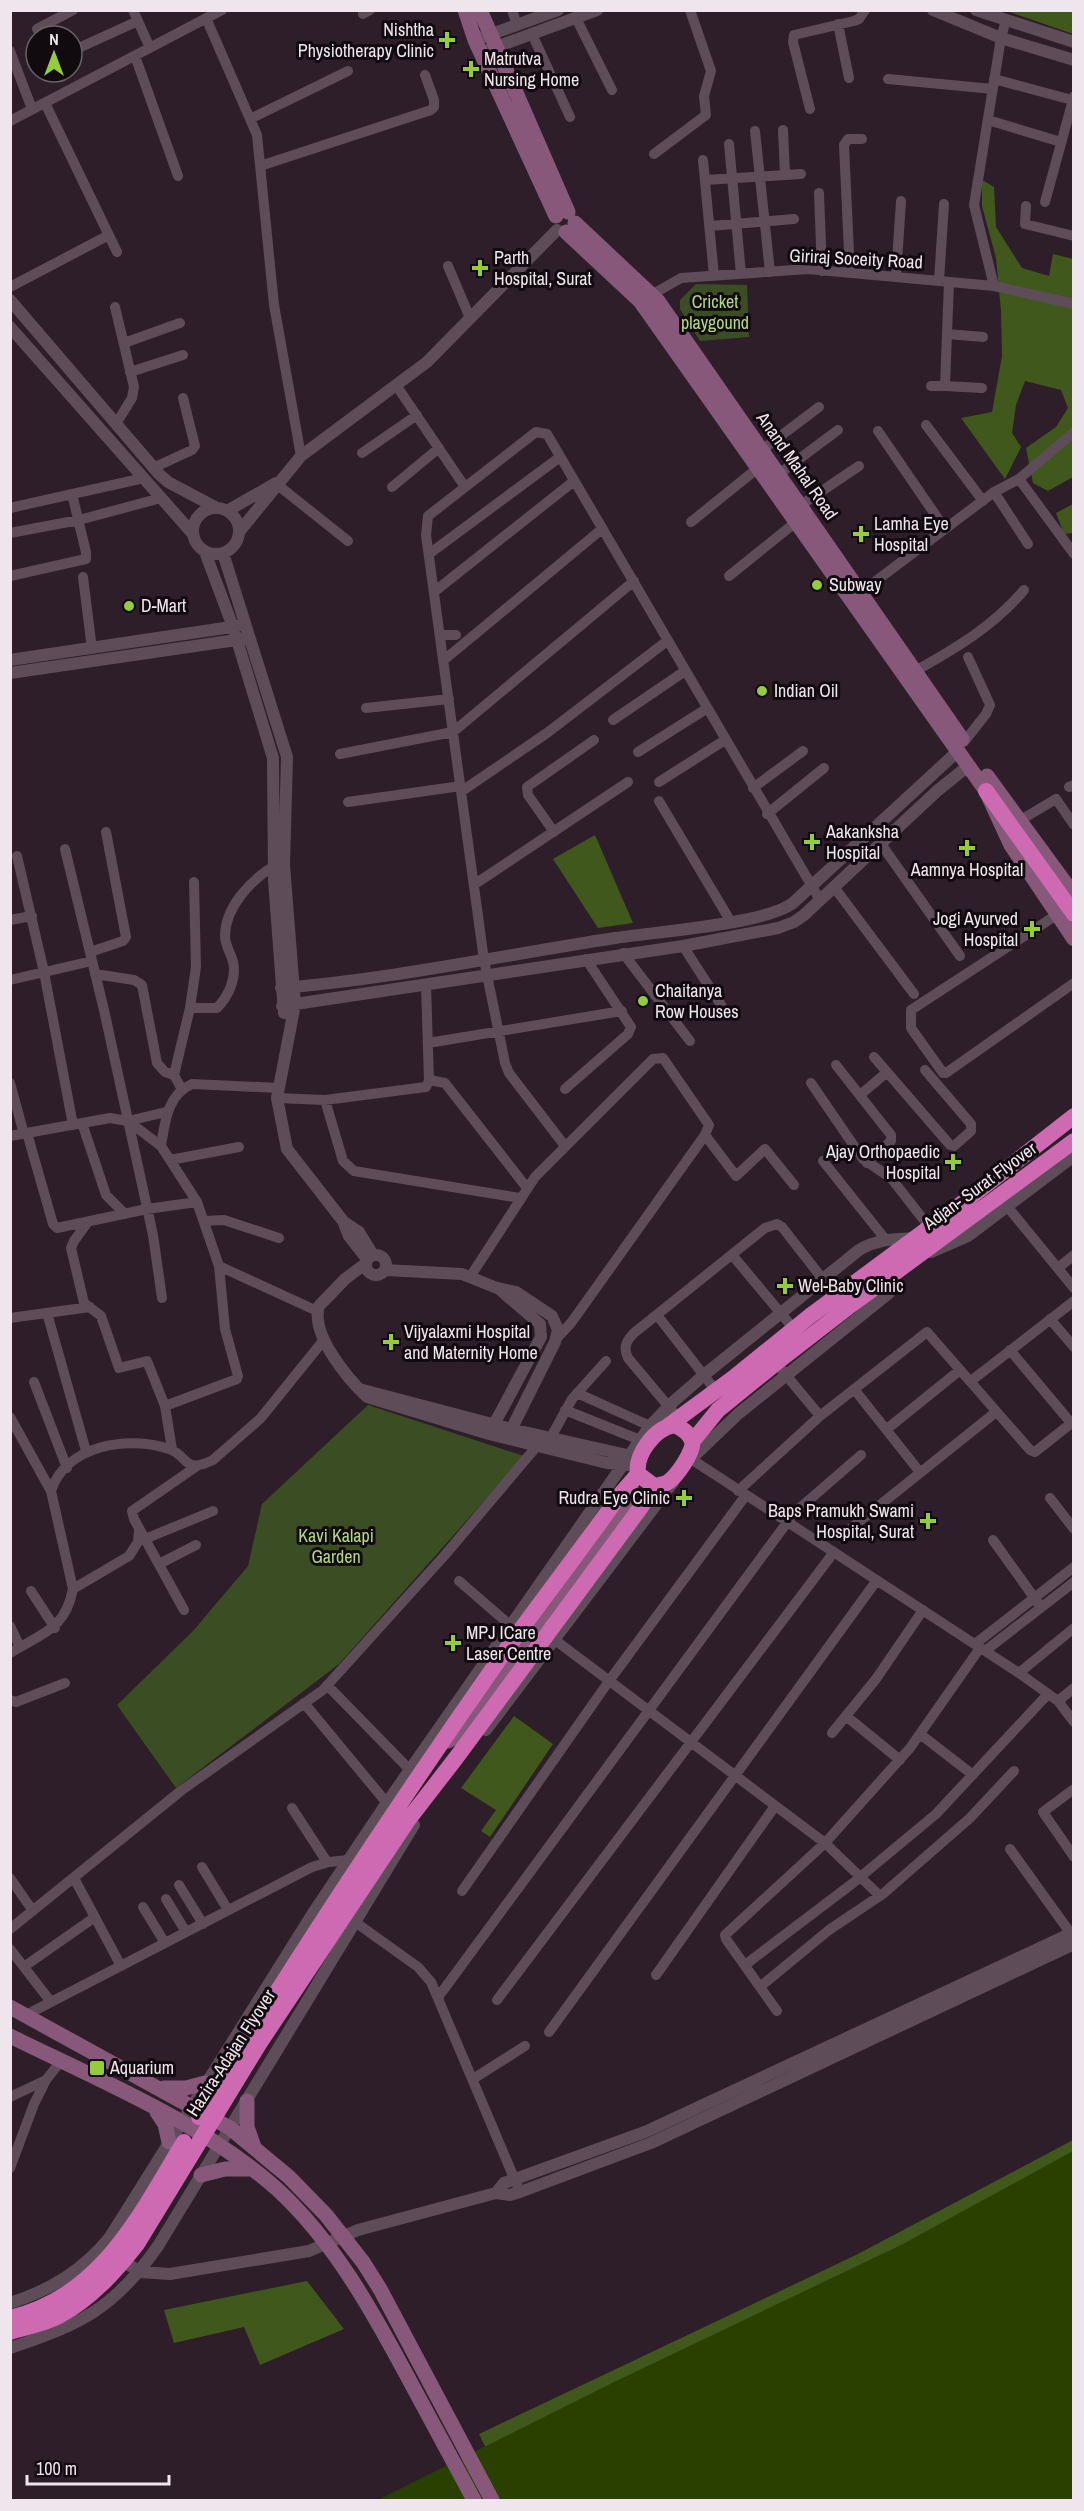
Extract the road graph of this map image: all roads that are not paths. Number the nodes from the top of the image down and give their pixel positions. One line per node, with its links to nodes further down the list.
1 (73, 10): 16 (street)
2 (222, 10): 13 (street)
3 (465, 10): 24 (main road, Anand Mahal Road)
4 (480, 10): 24 (main road, Anand Mahal Road)
5 (512, 10): 18 (street)
6 (558, 10): 18 (street)
7 (597, 10): 14 (street)
8 (690, 10): 48 (street)
9 (866, 10): 17 (street)
10 (933, 10): 19 (street)
11 (975, 10): 15 (street); 19 (street)
12 (136, 16): 23 (street); 25 (street)
13 (206, 18): 25 (street); 40 (street)
14 (576, 18): 20 (street); 34 (street)
15 (1006, 20): 21 (street); 22 (street)
16 (46, 24)
17 (838, 24): 31 (street); 38 (street)
18 (517, 25): 24 (street)
19 (969, 25): 21 (street)
20 (532, 34): 24 (street); 39 (street)
21 (1001, 38): 28 (street); 33 (street)
22 (1074, 42)
23 (84, 44)
24 (485, 44): 63 (main road, Anand Mahal Road)
25 (150, 48): 27 (street)
26 (10, 51): 37 (street)
27 (135, 56): 36 (street); 52 (street)
28 (1074, 60)
29 (348, 71): 40 (street)
30 (425, 75): 50 (street)
31 (849, 78)
32 (888, 79): 33 (street)
33 (994, 84): 35 (street); 41 (street)
34 (612, 90)
35 (1073, 98): 46 (street)
36 (45, 103): 37 (street); 67 (street)
37 (32, 109): 42 (street)
38 (810, 109)
39 (570, 117)
40 (250, 119): 50 (street)
41 (988, 120): 46 (street); 78 (street)
42 (10, 121)
43 (783, 130): 53 (street)
44 (755, 131): 54 (street)
45 (862, 139): 73 (street)
46 (1061, 142): 59 (street)
47 (729, 144): 55 (street)
48 (654, 154)
49 (703, 160): 56 (street)
50 (260, 166): 107 (street)
51 (801, 174): 53 (street)
52 (178, 176)
53 (785, 176): 54 (street)
54 (760, 177): 55 (street); 64 (street)
55 (732, 178): 56 (street); 65 (street)
56 (705, 180): 66 (street)
57 (819, 193): 71 (street)
58 (901, 201): 76 (street)
59 (1046, 202)
60 (944, 204): 77 (street)
61 (1026, 206): 68 (street)
62 (794, 219): 64 (street)
63 (564, 222): 80 (main road, Anand Mahal Road); 84 (street)
64 (765, 222): 65 (street); 72 (street)
65 (735, 224): 66 (street); 74 (street)
66 (710, 226): 75 (street)
67 (109, 235): 69 (street); 79 (street)
68 (1074, 236)
69 (117, 252)
70 (448, 266): 84 (street)
71 (822, 271): 72 (street, Giriraj Soceity Road); 73 (street, Giriraj Soceity Road)
72 (770, 272): 74 (street, Giriraj Soceity Road)
73 (850, 273): 76 (street, Giriraj Soceity Road)
74 (741, 274): 75 (street, Giriraj Soceity Road)
75 (714, 276): 80 (street, Giriraj Soceity Road)
76 (896, 277): 77 (street, Giriraj Soceity Road)
77 (944, 282): 78 (street, Giriraj Soceity Road); 87 (street)
78 (994, 286): 82 (street, Giriraj Soceity Road)
79 (10, 287)
80 (646, 297): 105 (main road, Anand Mahal Road); 111 (main road, Anand Mahal Road)
81 (10, 300): 99 (street)
82 (1074, 304)
83 (115, 307): 89 (street)
84 (470, 318): 92 (street)
85 (180, 323): 89 (street)
86 (10, 327): 113 (street)
87 (947, 334): 88 (street); 94 (street)
88 (983, 337)
89 (124, 343): 91 (street)
90 (183, 356): 91 (street)
91 (130, 372): 99 (street)
92 (396, 385): 98 (street); 107 (street)
93 (931, 386): 94 (street)
94 (945, 386): 95 (street)
95 (982, 388)
96 (183, 398): 110 (street)
97 (819, 407): 105 (street)
98 (417, 415): 104 (street); 106 (street)
99 (116, 424): 110 (street)
100 (926, 425): 122 (street)
101 (838, 430): 112 (street)
102 (878, 431): 130 (street)
103 (1074, 432): 114 (street)
104 (439, 448): 117 (street); 118 (street)
105 (762, 450): 112 (main road, Anand Mahal Road)
106 (362, 453)
107 (301, 456): 116 (street)
108 (560, 457): 115 (street); 118 (street); 138 (street)
109 (859, 466): 123 (street)
110 (153, 468): 125 (street)
111 (759, 468): 127 (street); 128 (main road, Anand Mahal Road)
112 (779, 474): 123 (main road, Anand Mahal Road)
113 (144, 478): 120 (street); 121 (street)
114 (1020, 479): 119 (street); 139 (street)
115 (574, 481): 129 (street); 145 (street)
116 (282, 482): 125 (street); 131 (street); 134 (street)
117 (392, 487)
118 (465, 487): 138 (street)
119 (994, 492): 122 (street); 135 (street)
120 (72, 494): 124 (street); 126 (street)
121 (161, 498): 126 (street); 133 (street)
122 (983, 501): 130 (street)
123 (801, 506): 146 (main road, Anand Mahal Road)
124 (10, 508)
125 (222, 510): 131 (street); 133 (street)
126 (79, 520): 132 (street); 140 (street)
127 (691, 522)
128 (796, 522): 142 (street); 146 (main road, Anand Mahal Road)
129 (602, 529): 143 (street); 157 (street)
130 (945, 529): 146 (street)
131 (239, 532): 137 (street)
132 (10, 533)
133 (193, 534): 136 (street)
134 (348, 540)
135 (1029, 544)
136 (205, 552): 137 (street); 148 (street)
137 (223, 553): 147 (street)
138 (429, 554): 145 (street)
139 (1074, 554)
140 (10, 576)
141 (83, 576): 154 (street)
142 (729, 576)
143 (634, 581): 153 (street); 165 (street)
144 (1024, 590): 158 (street)
145 (434, 592): 149 (street)
146 (856, 596): 158 (main road, Anand Mahal Road); 171 (main road, Anand Mahal Road)
147 (246, 624): 148 (street); 151 (street)
148 (233, 627): 152 (street); 154 (street)
149 (440, 634): 150 (street); 157 (street)
150 (456, 635)
151 (250, 638): 152 (street); 212 (street)
152 (237, 641): 160 (street); 188 (street)
153 (667, 641): 159 (street); 175 (street)
154 (92, 650): 156 (street)
155 (968, 657): 171 (street)
156 (10, 660)
157 (444, 660): 161 (street)
158 (915, 670): 171 (main road, Anand Mahal Road)
159 (685, 672): 163 (street); 164 (street)
160 (10, 673)
161 (449, 699): 162 (street); 165 (street)
162 (366, 708)
163 (706, 709): 167 (street); 169 (street)
164 (613, 720)
165 (453, 732): 170 (street); 175 (street)
166 (594, 740): 184 (street)
167 (725, 740): 173 (street); 176 (street)
168 (803, 751): 176 (street)
169 (638, 752)
170 (340, 754)
171 (963, 754): 177 (main road); 181 (main road, Anand Mahal Road); 185 (street); 191 (street)
172 (824, 768): 180 (street)
173 (658, 782)
174 (628, 783): 184 (street)
175 (461, 788): 179 (street); 190 (street)
176 (753, 788): 180 (street)
177 (986, 791): 181 (highway); 195 (main road)
178 (659, 801): 198 (street)
179 (348, 802)
180 (768, 814): 191 (street)
181 (1015, 824): 182 (street); 193 (main road, Anand Mahal Road); 195 (highway)
182 (1074, 825)
183 (106, 832): 202 (street)
184 (554, 832): 190 (street)
185 (881, 844): 192 (street); 203 (street)
186 (64, 849): 202 (street)
187 (17, 856): 196 (street)
188 (274, 866): 212 (street); 216 (street)
189 (194, 882): 216 (street)
190 (475, 884): 205 (street)
191 (811, 887): 194 (street); 198 (street)
192 (834, 887): 194 (street); 213 (street)
193 (1074, 895)
194 (820, 900): 200 (street)
195 (1066, 914): 199 (main road); 210 (street)
196 (32, 916): 197 (street); 206 (street)
197 (10, 920)
198 (731, 922): 205 (street)
199 (1074, 939)
200 (683, 946): 201 (street); 217 (street)
201 (623, 953): 204 (street); 221 (street)
202 (91, 956): 206 (street); 207 (street)
203 (960, 956)
204 (586, 959): 208 (street); 218 (street)
205 (484, 960): 208 (street); 212 (street)
206 (44, 972): 209 (street); 239 (street)
207 (95, 974): 227 (street); 238 (street)
208 (487, 976): 211 (street); 219 (street)
209 (10, 980)
210 (1074, 983)
211 (426, 985): 214 (street); 222 (street)
212 (287, 987): 214 (street); 215 (street)
213 (914, 994)
214 (295, 1004): 215 (street); 220 (street)
215 (282, 1006): 220 (street)
216 (190, 1008): 227 (street)
217 (723, 1008)
218 (622, 1011): 219 (street); 232 (street)
219 (498, 1031): 222 (street); 245 (street)
220 (289, 1032): 233 (street)
221 (690, 1041)
222 (428, 1043): 228 (street)
223 (873, 1057): 226 (street)
224 (836, 1065): 234 (street)
225 (925, 1070): 226 (street)
226 (886, 1073): 234 (street)
227 (174, 1075): 231 (street)
228 (429, 1080): 235 (street); 252 (street)
229 (10, 1083): 240 (street)
230 (811, 1083): 250 (street)
231 (181, 1088): 233 (street); 236 (street)
232 (566, 1089)
233 (278, 1093): 235 (street); 267 (street)
234 (860, 1095): 250 (street)
235 (325, 1100): 253 (street)
236 (166, 1112): 238 (street); 244 (street)
237 (1074, 1116): 260 (highway)
238 (128, 1121): 239 (street); 244 (street); 256 (street)
239 (77, 1124): 240 (street); 257 (street)
240 (26, 1133): 242 (street); 259 (street)
241 (705, 1135): 245 (street); 251 (street); 286 (street)
242 (10, 1136)
243 (1074, 1141): 266 (highway, Adjan- Surat Flyover)
244 (161, 1146): 248 (street)
245 (565, 1146): 252 (street)
246 (239, 1147): 248 (street)
247 (1074, 1156): 255 (street)
248 (170, 1160): 254 (street)
249 (823, 1161): 263 (street)
250 (867, 1163): 260 (street)
251 (794, 1185)
252 (527, 1188): 253 (street)
253 (520, 1198): 271 (street)
254 (197, 1202): 256 (street); 258 (street)
255 (1006, 1205): 266 (street); 269 (street)
256 (147, 1209): 257 (street); 276 (street)
257 (125, 1214): 259 (street)
258 (204, 1221): 261 (street); 268 (street)
259 (87, 1223): 278 (street)
260 (930, 1228): 262 (highway)
261 (279, 1238)
262 (916, 1238): 263 (street); 275 (highway)
263 (886, 1240): 272 (street)
264 (1074, 1255): 269 (street)
265 (733, 1256): 272 (street); 281 (street); 282 (street)
266 (910, 1262): 291 (highway, Adjan- Surat Flyover)
267 (368, 1263): 270 (street); 270 (street); 279 (street)
268 (219, 1266): 279 (street); 299 (street)
269 (1058, 1268): 274 (street)
270 (385, 1270): 271 (street)
271 (470, 1277): 273 (street)
272 (823, 1279): 275 (street); 281 (street)
273 (497, 1287): 286 (street); 307 (street)
274 (1074, 1288)
275 (836, 1296): 285 (highway)
276 (162, 1298)
277 (1074, 1301): 284 (street)
278 (90, 1307): 280 (street); 299 (street)
279 (317, 1311): 287 (street)
280 (47, 1313): 283 (street); 314 (street)
281 (781, 1313): 285 (street); 293 (street)
282 (657, 1315): 293 (street); 304 (street)
283 (10, 1318)
284 (1050, 1319): 288 (street); 289 (street)
285 (794, 1329): 298 (highway)
286 (555, 1340): 309 (street)
287 (324, 1341): 307 (street); 317 (street)
288 (1074, 1347)
289 (1011, 1350): 294 (street); 305 (street)
290 (606, 1361): 297 (street)
291 (781, 1369): 298 (highway, Adjan- Surat Flyover); 302 (street)
292 (960, 1370): 294 (street); 296 (street); 308 (street)
293 (704, 1375): 298 (street); 304 (street)
294 (970, 1381): 301 (street)
295 (34, 1382): 319 (street)
296 (854, 1389): 302 (street); 308 (street)
297 (577, 1393): 300 (street); 306 (street)
298 (728, 1402): 304 (highway, Hazira-Adajan Flyover); 315 (highway)
299 (165, 1406): 313 (street)
300 (565, 1410): 310 (street); 311 (street)
301 (996, 1412): 305 (street); 320 (street)
302 (820, 1416): 323 (street)
303 (10, 1417): 322 (street)
304 (672, 1417): 306 (street); 315 (highway); 318 (highway, Hazira-Adajan Flyover)
305 (1072, 1422)
306 (650, 1426): 311 (street)
307 (492, 1429): 309 (street)
308 (887, 1429): 320 (street)
309 (509, 1434): 310 (street); 312 (street)
310 (550, 1439): 318 (street)
311 (640, 1440): 318 (street)
312 (537, 1446): 318 (street); 353 (street)
313 (172, 1449): 314 (street); 317 (street)
314 (86, 1451): 319 (street)
315 (690, 1453): 321 (highway); 323 (street); 347 (street)
316 (861, 1455): 326 (street)
317 (197, 1466): 329 (street)
318 (633, 1466): 321 (highway); 343 (street); 373 (highway, Hazira-Adajan Flyover)
319 (67, 1468): 322 (street)
320 (919, 1471): 328 (street)
321 (653, 1488): 373 (highway, Hazira-Adajan Flyover)
322 (51, 1491): 338 (street)
323 (742, 1493): 326 (street); 351 (street)
324 (1050, 1498): 327 (street)
325 (213, 1511): 329 (street)
326 (788, 1522): 332 (street); 359 (street)
327 (1074, 1529)
328 (845, 1533)
329 (142, 1534): 333 (street); 338 (street)
330 (993, 1540): 340 (street)
331 (196, 1545): 333 (street)
332 (834, 1552): 335 (street); 364 (street)
333 (159, 1564): 341 (street)
334 (1074, 1567): 340 (street)
335 (877, 1580): 342 (street); 369 (street)
336 (459, 1581): 343 (street)
337 (1074, 1582): 340 (street)
338 (73, 1589): 345 (street)
339 (31, 1591): 345 (street)
340 (1038, 1602): 348 (street)
341 (184, 1610)
342 (923, 1610): 348 (street); 360 (street)
343 (510, 1625): 366 (street)
344 (10, 1626): 349 (street)
345 (55, 1628): 349 (street)
346 (1074, 1628): 350 (street)
347 (555, 1641): 351 (street); 391 (street)
348 (980, 1648): 350 (street); 363 (street)
349 (15, 1650)
350 (1019, 1673): 355 (street)
351 (609, 1681): 359 (street); 384 (street)
352 (65, 1683): 356 (street)
353 (327, 1685): 358 (street); 366 (street)
354 (1074, 1688): 357 (street)
355 (1048, 1694): 357 (street); 368 (street)
356 (10, 1700)
357 (1058, 1701): 361 (street)
358 (304, 1703): 373 (street); 381 (street)
359 (649, 1712): 364 (street); 403 (street)
360 (846, 1716): 362 (street); 365 (street)
361 (1074, 1722)
362 (832, 1733)
363 (920, 1734): 365 (street); 368 (street)
364 (691, 1743): 369 (street); 404 (street)
365 (900, 1760): 374 (street)
366 (410, 1770): 373 (street)
367 (1014, 1772): 385 (street)
368 (973, 1775): 382 (street)
369 (735, 1776): 371 (street); 410 (street)
370 (1074, 1789): 376 (street)
371 (775, 1806): 374 (street); 401 (street)
372 (292, 1808): 378 (street)
373 (396, 1813): 377 (street); 436 (highway, Hazira-Adajan Flyover); 437 (highway, Hazira-Adajan Flyover)
374 (825, 1844): 382 (street); 398 (street)
375 (1010, 1849): 395 (street)
376 (1074, 1857)
377 (350, 1860): 378 (street); 416 (street)
378 (327, 1862): 388 (street)
379 (202, 1867): 388 (street)
380 (10, 1878): 389 (street)
381 (74, 1878): 389 (street); 390 (street)
382 (859, 1878): 385 (street); 398 (street)
383 (179, 1885): 392 (street)
384 (462, 1891)
385 (880, 1896): 402 (street)
386 (166, 1899): 394 (street)
387 (142, 1907): 396 (street)
388 (228, 1910): 392 (street)
389 (33, 1911): 393 (street)
390 (95, 1917): 399 (street); 400 (street)
391 (355, 1922): 403 (street); 419 (street)
392 (203, 1923): 394 (street)
393 (10, 1929)
394 (186, 1932): 396 (street)
395 (1073, 1937): 409 (street)
396 (165, 1943): 400 (street)
397 (10, 1949): 399 (street)
398 (745, 1965): 402 (street)
399 (25, 1966): 405 (street)
400 (121, 1966): 405 (street)
401 (656, 1975)
402 (760, 1987): 407 (street)
403 (439, 1996): 414 (street)
404 (497, 2000)
405 (51, 2002): 408 (street)
406 (10, 2007): 408 (main road)
407 (777, 2011)
408 (26, 2015): 417 (main road)
409 (902, 2019): 430 (street); 431 (street)
410 (549, 2032)
411 (10, 2036): 413 (main road)
412 (525, 2046): 414 (street)
413 (61, 2061): 415 (street); 421 (main road)
414 (473, 2079): 430 (street)
415 (46, 2080): 418 (street); 427 (street)
416 (205, 2083): 417 (main road); 420 (street)
417 (158, 2087): 420 (main road)
418 (10, 2097)
419 (246, 2101): 423 (street); 426 (main road)
420 (192, 2105): 422 (street); 423 (main road)
421 (154, 2108): 422 (main road); 424 (main road)
422 (181, 2124): 424 (street); 425 (main road)
423 (230, 2128): 425 (street); 426 (main road)
424 (169, 2142): 433 (street)
425 (219, 2145): 428 (main road); 429 (street)
426 (255, 2148): 440 (main road)
427 (10, 2168)
428 (250, 2169): 429 (main road); 439 (main road)
429 (201, 2175): 434 (street)
430 (515, 2179): 431 (street); 432 (street)
431 (520, 2192): 432 (street)
432 (496, 2193): 434 (street)
433 (101, 2248): 434 (street); 435 (street)
434 (140, 2272): 438 (street)
435 (10, 2303)
436 (10, 2318)
437 (10, 2332)
438 (10, 2348)
439 (474, 2500)
440 (492, 2500)

